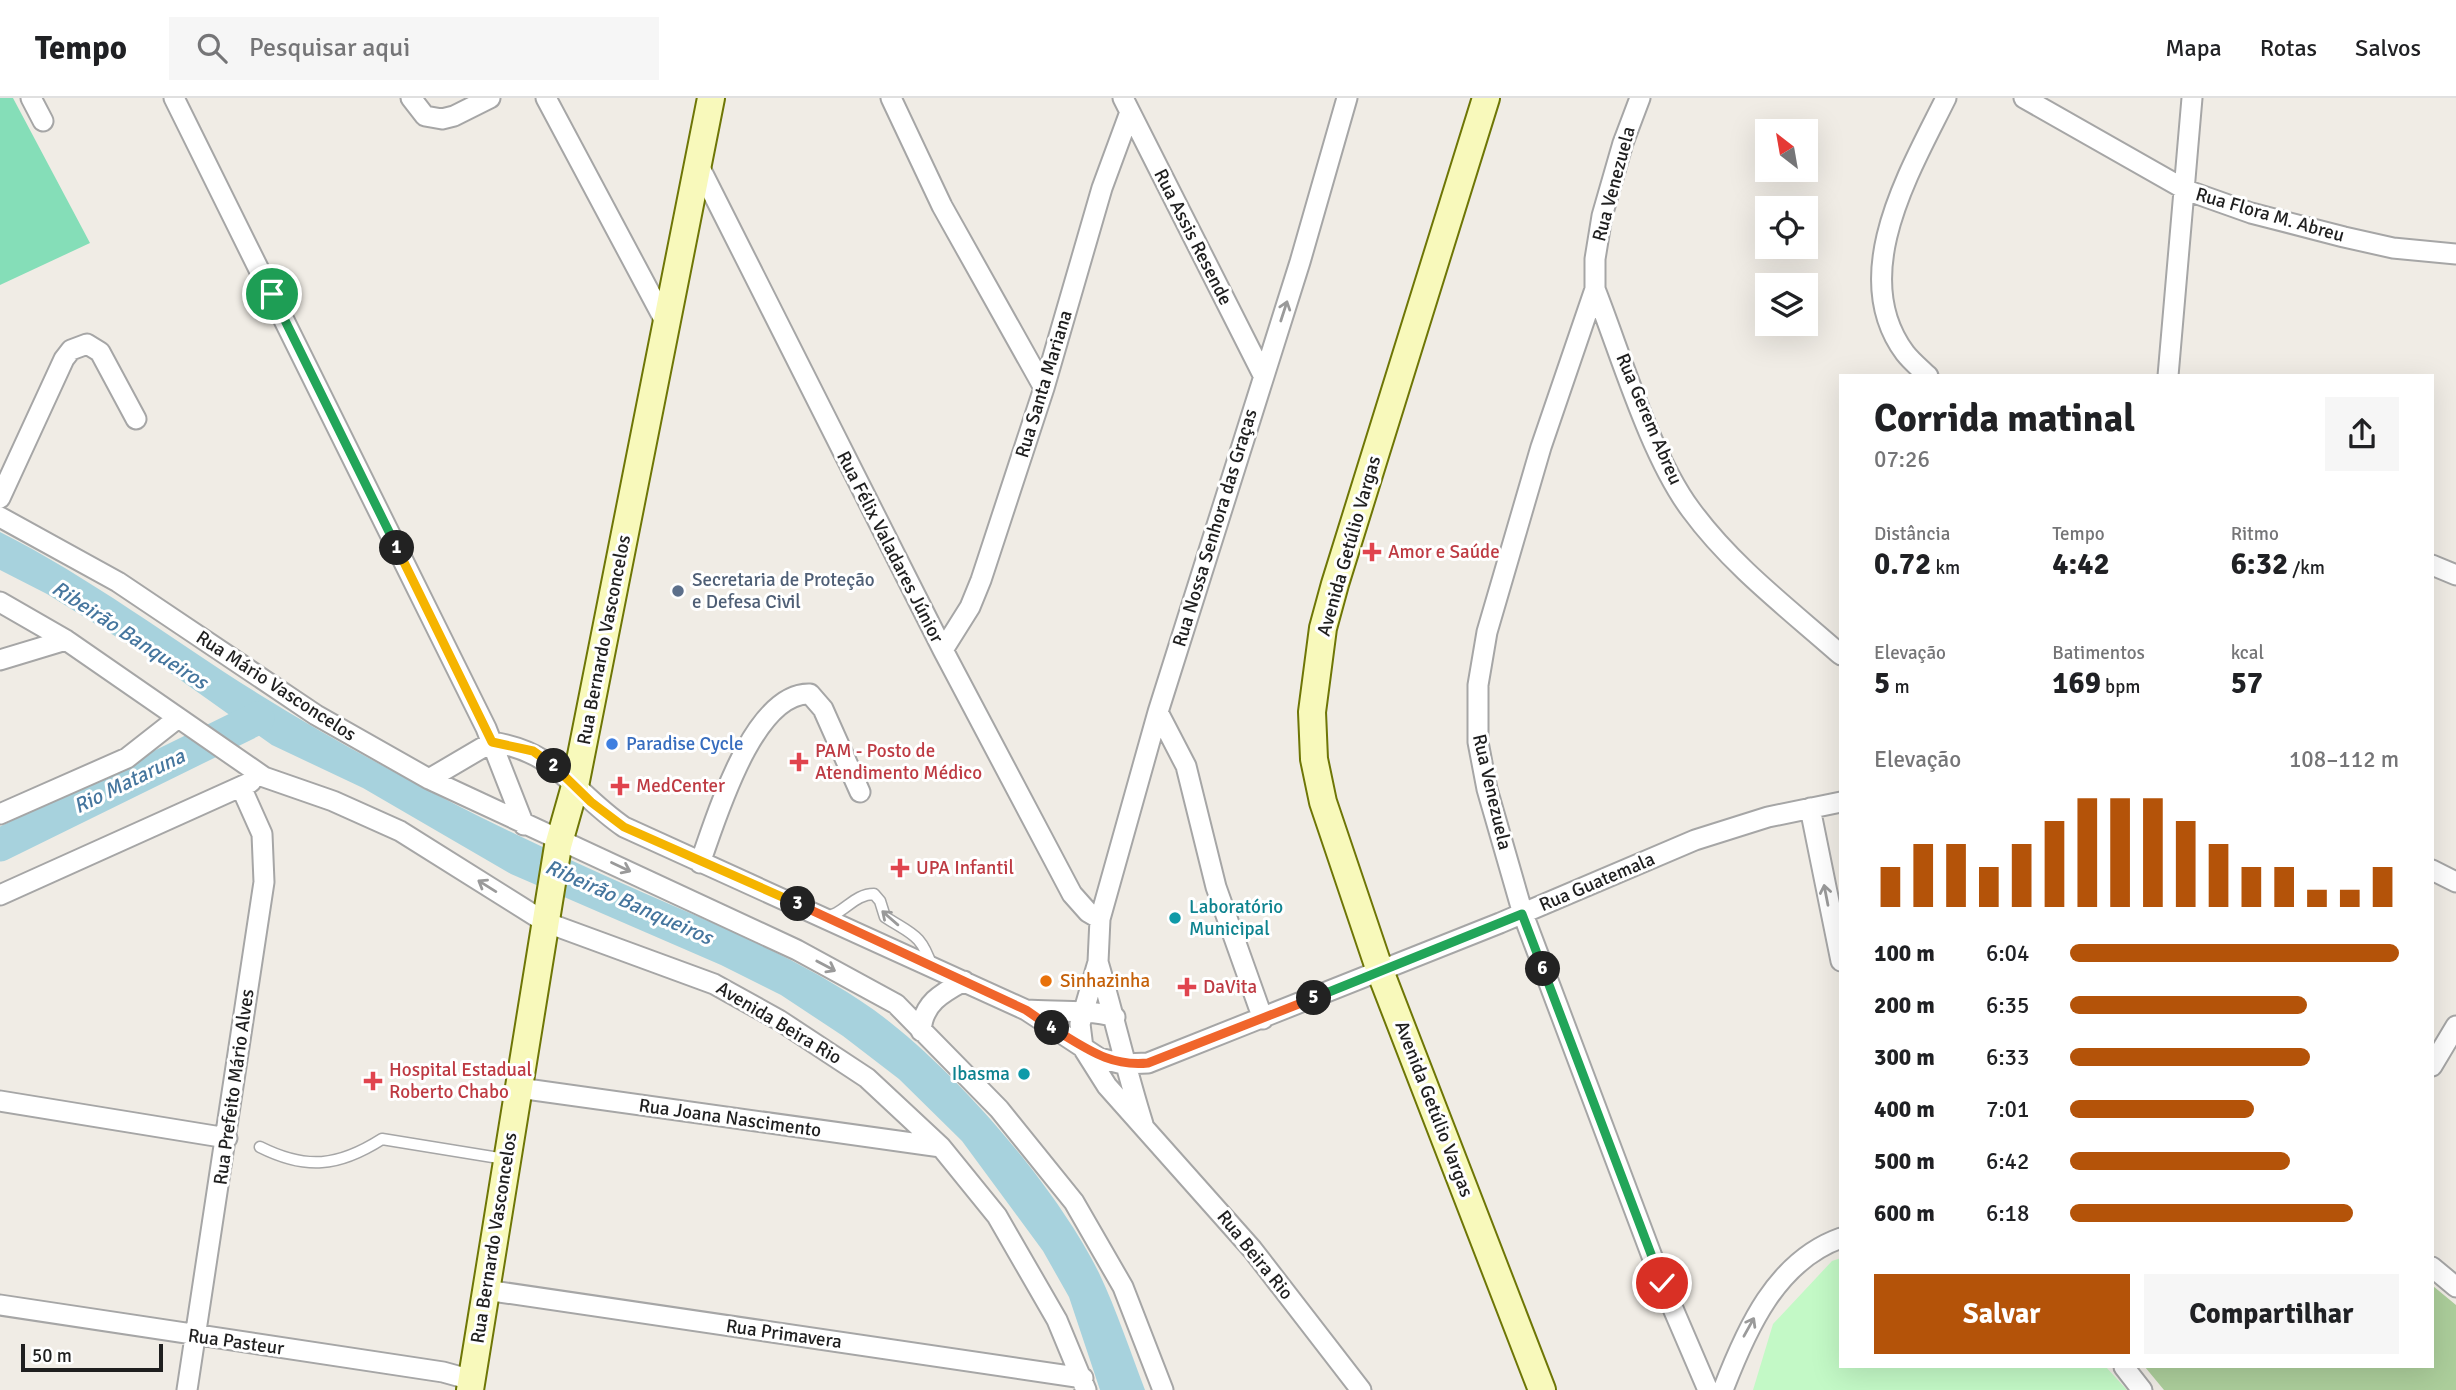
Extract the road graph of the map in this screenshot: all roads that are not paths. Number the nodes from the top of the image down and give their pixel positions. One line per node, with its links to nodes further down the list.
1 (31, 98): 15 (street)
2 (174, 98): 37 (street)
3 (411, 98): 4 (street)
4 (490, 98)
5 (545, 98): 20 (street)
6 (711, 98): 16 (main road, Rua Bernardo Vasconcelos)
7 (891, 98): 24 (street)
8 (1347, 98): 23 (street, Rua Nossa Senhora das Graças, one-way to 8)
9 (1486, 98): 59 (main road, Avenida Getúlio Vargas)
10 (1640, 98): 19 (street, Rua Venezuela)
11 (1946, 98): 21 (street)
12 (2024, 98): 17 (street, Rua Flora M. Abreu)
13 (2192, 98): 17 (street)
14 (1126, 105): 23 (street, Rua Assis Resende); 24 (street, Rua Santa Mariana)
15 (43, 121)
16 (696, 162): 20 (main road, Rua Bernardo Vasconcelos); 32 (street, Rua Félix Valadares Júnior)
17 (2186, 190): 18 (street, Rua Flora M. Abreu); 22 (street)
18 (2456, 254)
19 (1595, 289): 33 (street, Rua Gerem Abreu); 54 (street, Rua Venezuela)
20 (666, 323): 40 (main road, Rua Bernardo Vasconcelos)
21 (1926, 374)
22 (2168, 374)
23 (1263, 375): 35 (street, Rua Nossa Senhora das Graças)
24 (1044, 388): 32 (street, Rua Santa Mariana)
25 (136, 419): 26 (street)
26 (0, 498)
27 (0, 517): 39 (street, Rua Mário Vasconcelos)
28 (2434, 566): 29 (street)
29 (2456, 575)
30 (0, 602): 31 (street, Avenida Beira Rio)
31 (66, 640): 34 (street); 36 (street, Avenida Beira Rio)
32 (943, 650): 55 (street, Rua Félix Valadares Júnior)
33 (1839, 652)
34 (0, 660)
35 (1158, 712): 55 (street, Rua Nossa Senhora das Graças); 64 (street)
36 (183, 722): 38 (street, Avenida Beira Rio); 45 (street)
37 (492, 742): 39 (street); 40 (street, Rua Beira Rio); 46 (street)
38 (264, 777): 41 (street); 52 (street, Avenida Beira Rio, one-way to 38)
39 (429, 779): 46 (street, Rua Mário Vasconcelos)
40 (575, 786): 47 (main road, Rua Bernardo Vasconcelos); 48 (street, Rua Beira Rio)
41 (241, 787): 51 (street); 74 (street, Rua Prefeito Mário Alves)
42 (860, 792): 48 (street)
43 (1839, 802): 44 (street, Rua Guatemala)
44 (1810, 808): 54 (street, Rua Guatemala); 56 (street, one-way to 44)
45 (0, 814)
46 (524, 825): 47 (street, Rua Mário Vasconcelos)
47 (559, 842): 52 (main road, Rua Bernardo Vasconcelos); 61 (street, one-way to 61)
48 (700, 863): 53 (street, Rua Beira Rio)
49 (2434, 871): 50 (street)
50 (2456, 882)
51 (0, 895)
52 (546, 913): 71 (main road, Rua Bernardo Vasconcelos); 76 (street, Avenida Beira Rio)
53 (816, 913): 58 (street, Rua Beira Rio); 58 (lane, one-way to 53)
54 (1522, 914): 59 (street, Rua Guatemala); 91 (street, Rua Venezuela)
55 (1100, 919): 57 (street, Rua Nossa Senhora das Graças)
56 (1839, 951)
57 (1097, 962): 63 (street, Rua Nossa Senhora das Graças); 65 (street, Rua Nossa Senhora das Graças)
58 (932, 968): 60 (street, Rua Beira Rio); 61 (street)
59 (1380, 971): 64 (street, Rua Guatemala); 90 (main road, Avenida Getúlio Vargas)
60 (964, 981): 62 (street, Rua Beira Rio); 67 (street)
61 (896, 1004): 67 (street)
62 (1026, 1010): 63 (street, Rua Beira Rio); 68 (street, Rua Beira Rio)
63 (1082, 1014): 65 (street, Rua Beira Rio); 68 (street)
64 (1263, 1019): 70 (street, Rua Guatemala)
65 (1116, 1026): 68 (street); 70 (street, Rua Beira Rio)
66 (2456, 1026): 69 (street)
67 (921, 1031): 88 (street)
68 (1083, 1048): 70 (street, Rua Beira Rio); 73 (street, Rua Beira Rio)
69 (2434, 1063)
70 (1124, 1064): 73 (street, Rua Beira Rio)
71 (519, 1088): 76 (street, Rua Joana Nascimento); 77 (main road, Rua Bernardo Vasconcelos)
72 (0, 1101): 74 (street)
73 (1143, 1125): 89 (street, Rua Beira Rio)
74 (227, 1138): 83 (street, Rua Prefeito Mário Alves)
75 (260, 1147): 77 (lane)
76 (941, 1147): 85 (street, Avenida Beira Rio)
77 (507, 1159): 81 (main road, Rua Bernardo Vasconcelos)
78 (1834, 1241): 92 (street, one-way to 78)
79 (2434, 1270): 80 (street)
80 (2456, 1287)
81 (486, 1290): 85 (street, Rua Primavera); 86 (main road, Rua Bernardo Vasconcelos)
82 (0, 1305): 83 (street, Rua Pasteur)
83 (197, 1337): 86 (street, Rua Pasteur); 87 (street, Rua Prefeito Mário Alves)
84 (2124, 1368): 93 (street)
85 (1084, 1384)
86 (471, 1385)
87 (187, 1390)
88 (1169, 1390)
89 (1361, 1390)
90 (1542, 1390)
91 (1708, 1390)
92 (1723, 1390)
93 (2142, 1390)

